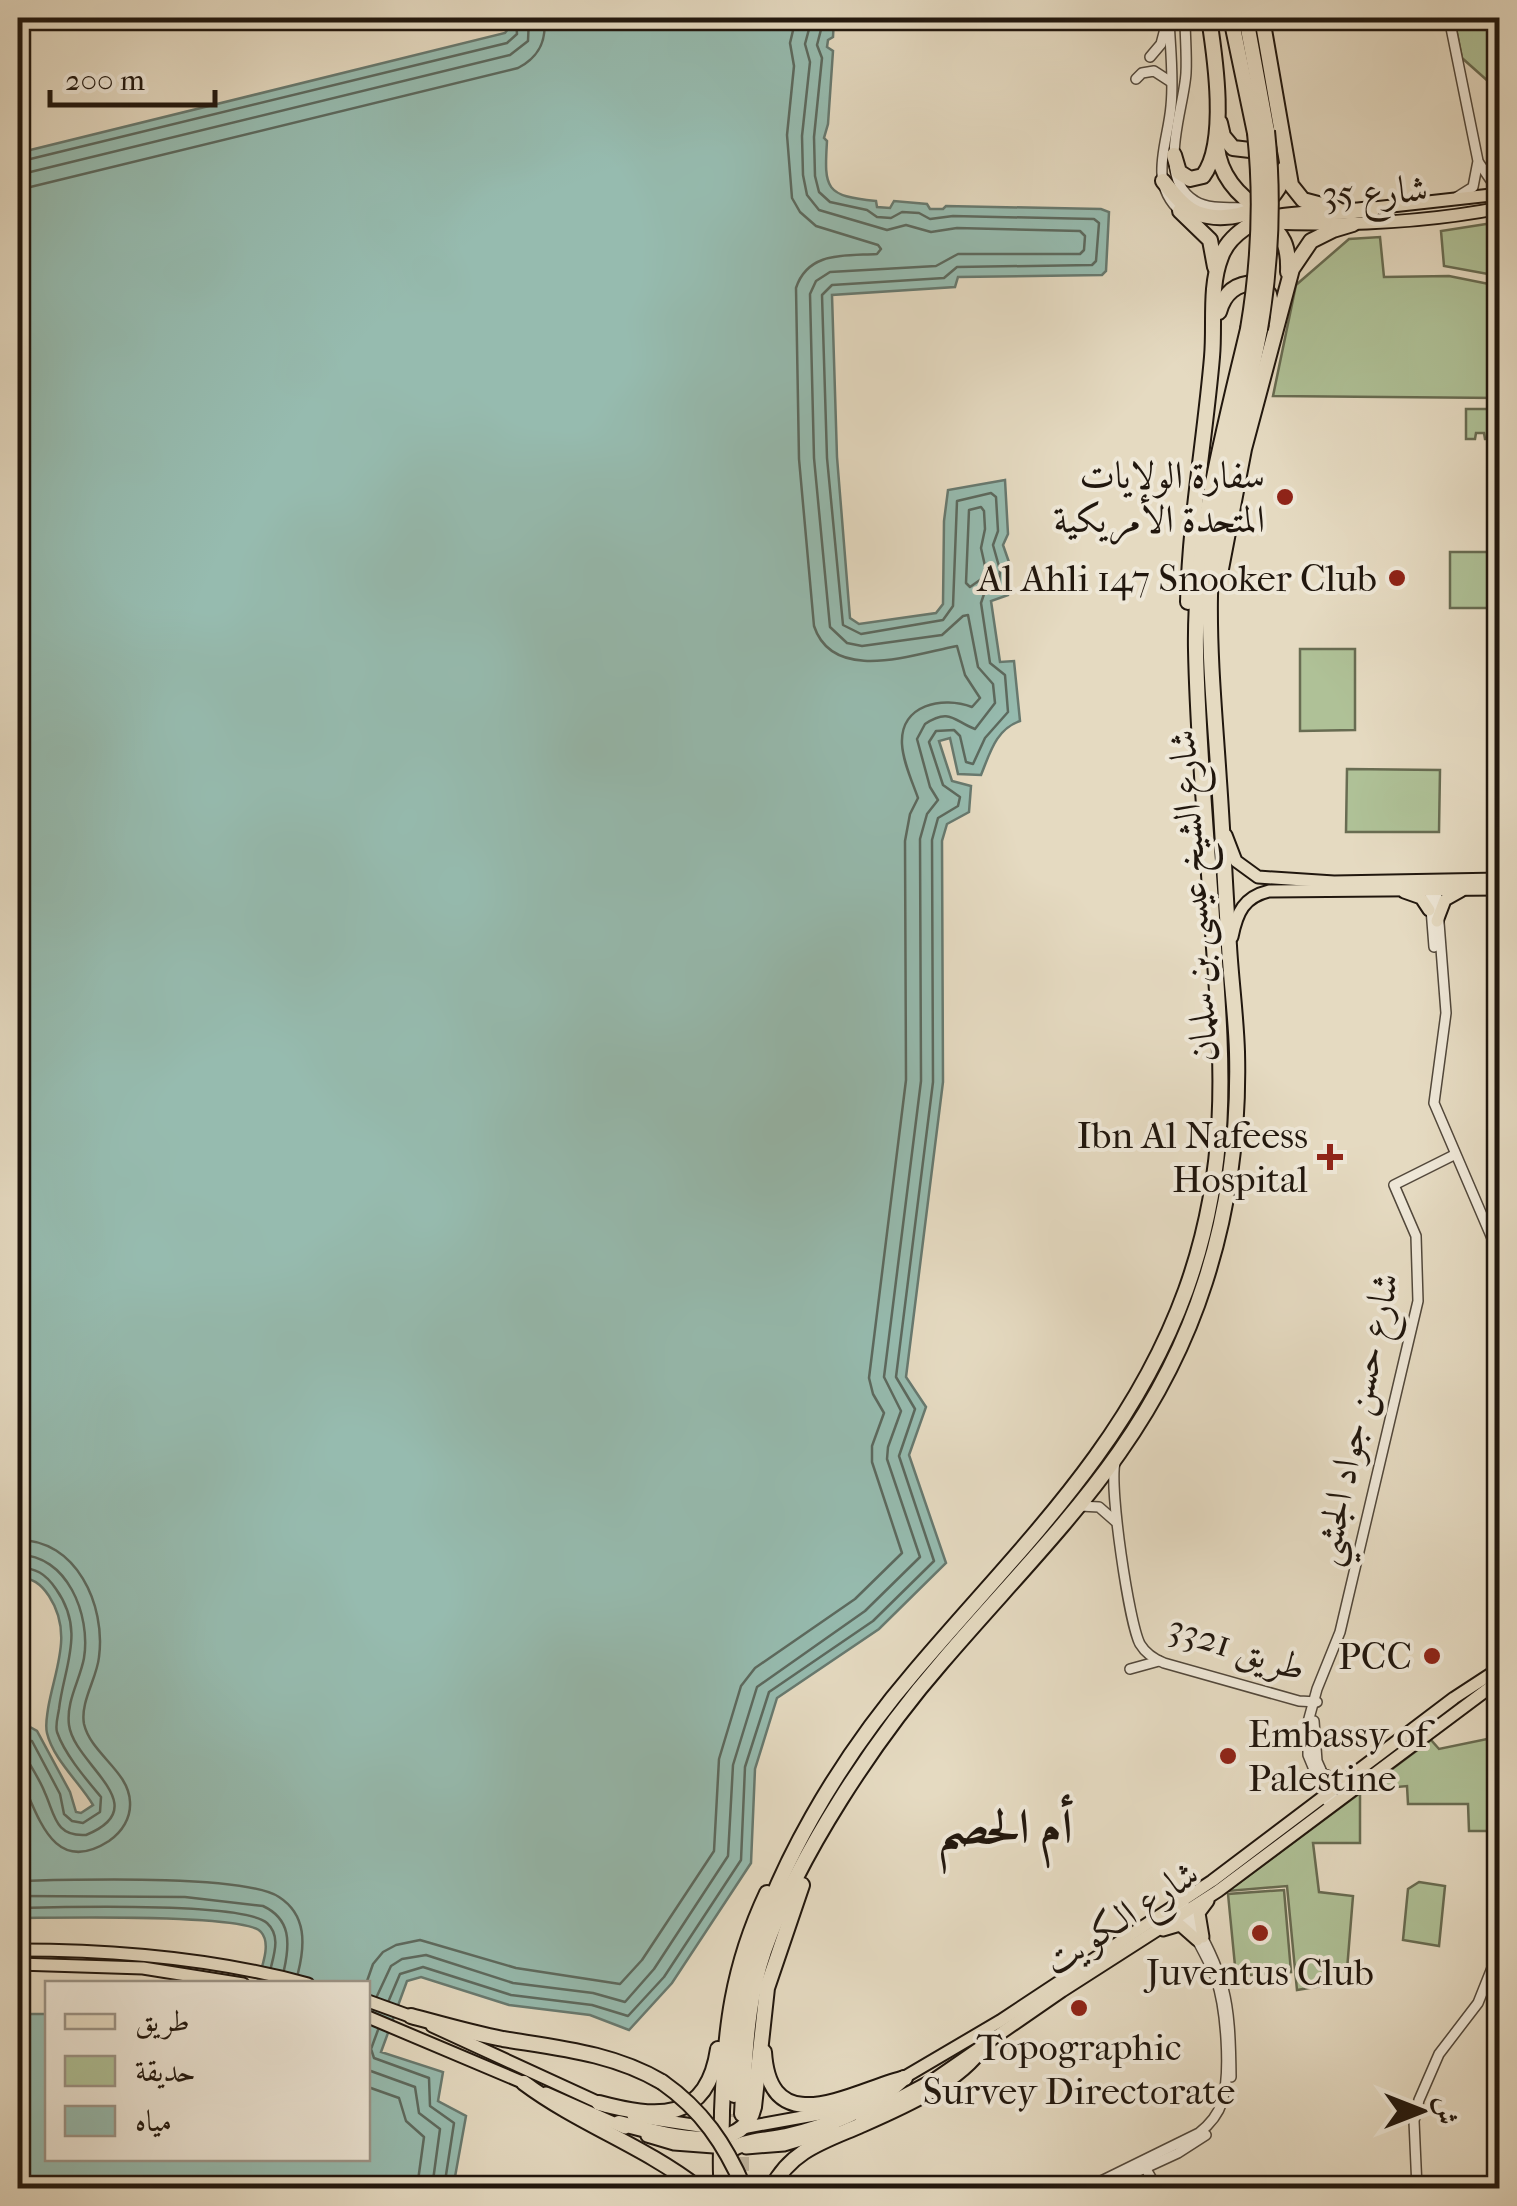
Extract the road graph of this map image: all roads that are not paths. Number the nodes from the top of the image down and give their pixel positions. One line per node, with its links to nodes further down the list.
1 (1167, 18): 8 (street); 10 (street)
2 (1184, 18): 15 (street)
3 (1210, 18): 12 (highway)
4 (1231, 18): 14 (highway, شارع الشيخ عيسى بن سلمان)
5 (1246, 18): 14 (highway, شارع الشيخ عيسى بن سلمان)
6 (1262, 18): 11 (highway)
7 (1449, 18): 16 (street)
8 (1150, 57)
9 (1136, 78): 10 (street)
10 (1172, 82): 17 (street)
11 (1276, 90): 12 (highway); 14 (highway)
12 (1217, 102): 13 (highway)
13 (1215, 132): 15 (highway); 25 (highway)
14 (1268, 133): 22 (highway); 25 (highway); 30 (highway, شارع الشيخ عيسى بن سلمان, bridge)
15 (1174, 154): 25 (street)
16 (1478, 160): 18 (street); 20 (street)
17 (1163, 181): 24 (street); 25 (highway)
18 (1500, 184)
19 (1500, 194): 20 (main road, شارع 35)
20 (1449, 200): 23 (main road, شارع 35)
21 (1500, 208): 27 (main road, شارع 35)
22 (1337, 209): 23 (main road, شارع 35); 25 (main road, شارع 35)
23 (1373, 209): 25 (highway)
24 (1180, 212): 25 (street); 28 (highway)
25 (1257, 215): 26 (highway); 28 (highway); 29 (highway)
26 (1290, 224): 27 (main road, شارع 35)
27 (1354, 224): 29 (highway)
28 (1215, 283): 31 (highway)
29 (1287, 288): 32 (highway)
30 (1254, 329): 33 (highway, شارع الشيخ عيسى بن سلمان); 34 (highway, شارع الشيخ عيسى بن سلمان)
31 (1214, 335): 32 (highway); 34 (highway)
32 (1269, 356): 33 (highway)
33 (1211, 648): 35 (highway, شارع الشيخ عيسى بن سلمان)
34 (1198, 686): 59 (highway, شارع الشيخ عيسى بن سلمان)
35 (1222, 812): 37 (main road); 42 (highway, شارع الشيخ عيسى بن سلمان)
36 (1500, 879): 37 (main road)
37 (1432, 884): 38 (main road); 40 (main road); 41 (street)
38 (1465, 889): 39 (main road); 41 (main road)
39 (1500, 889)
40 (1390, 890): 41 (main road); 42 (main road)
41 (1433, 915): 43 (street)
42 (1229, 951): 45 (highway, شارع الشيخ عيسى بن سلمان)
43 (1454, 1155): 44 (street); 53 (street, شارع حسن جواد الجشي)
44 (1500, 1256)
45 (1118, 1456): 46 (highway, شارع الشيخ عيسى بن سلمان); 47 (street, طريق 3321)
46 (1080, 1506): 47 (street); 60 (highway, شارع الشيخ عيسى بن سلمان)
47 (1117, 1524): 48 (street, طريق 3321)
48 (1140, 1642): 49 (street, طريق 3321); 49 (street)
49 (1159, 1661): 52 (street, طريق 3321)
50 (1500, 1668): 58 (main road)
51 (1500, 1682): 54 (main road, شارع الكويت); 55 (street)
52 (1296, 1697): 53 (street, طريق 3321); 56 (street)
53 (1316, 1700): 56 (street, شارع حسن جواد الجشي); 58 (street, شارع حسن جواد الجشي)
54 (1464, 1705): 55 (street); 58 (main road, شارع الكويت)
55 (1496, 1720): 57 (street)
56 (1306, 1740): 58 (street, شارع حسن جواد الجشي)
57 (1500, 1780)
58 (1327, 1793): 61 (main road, شارع الكويت); 62 (main road, شارع الكويت)
59 (807, 1824): 69 (highway); 79 (highway, شارع الشيخ عيسى بن سلمان)
60 (825, 1829): 68 (highway); 79 (highway, شارع الشيخ عيسى بن سلمان)
61 (1218, 1890): 62 (main road, شارع الكويت); 64 (main road)
62 (1182, 1906): 63 (main road, شارع الكويت); 64 (street); 76 (main road, شارع الكويت)
63 (1149, 1934): 64 (main road); 75 (main road, شارع الكويت)
64 (1200, 1938): 82 (street)
65 (1500, 1948): 89 (street)
66 (18, 1950): 71 (main road)
67 (18, 1964): 70 (main road)
68 (771, 1970): 76 (highway); 79 (highway)
69 (734, 1980): 78 (highway); 81 (highway)
70 (224, 1981)
71 (296, 1981)
72 (370, 2002): 74 (main road)
73 (370, 2017): 74 (main road)
74 (408, 2024): 77 (main road); 78 (main road, شارع الكويت); 83 (highway, bridge)
75 (984, 2044): 81 (main road, شارع الكويت); 85 (highway)
76 (905, 2078): 79 (main road, شارع الكويت); 81 (highway)
77 (524, 2083): 80 (main road); 84 (highway)
78 (598, 2103): 81 (main road, شارع الكويت)
79 (740, 2119): 81 (highway)
80 (619, 2124): 81 (highway)
81 (729, 2144): 83 (highway)
82 (1143, 2165): 86 (street); 87 (street); 88 (street)
83 (736, 2186)
84 (698, 2188)
85 (772, 2188)
86 (1087, 2188)
87 (1102, 2188)
88 (1158, 2188)
89 (1417, 2188)

